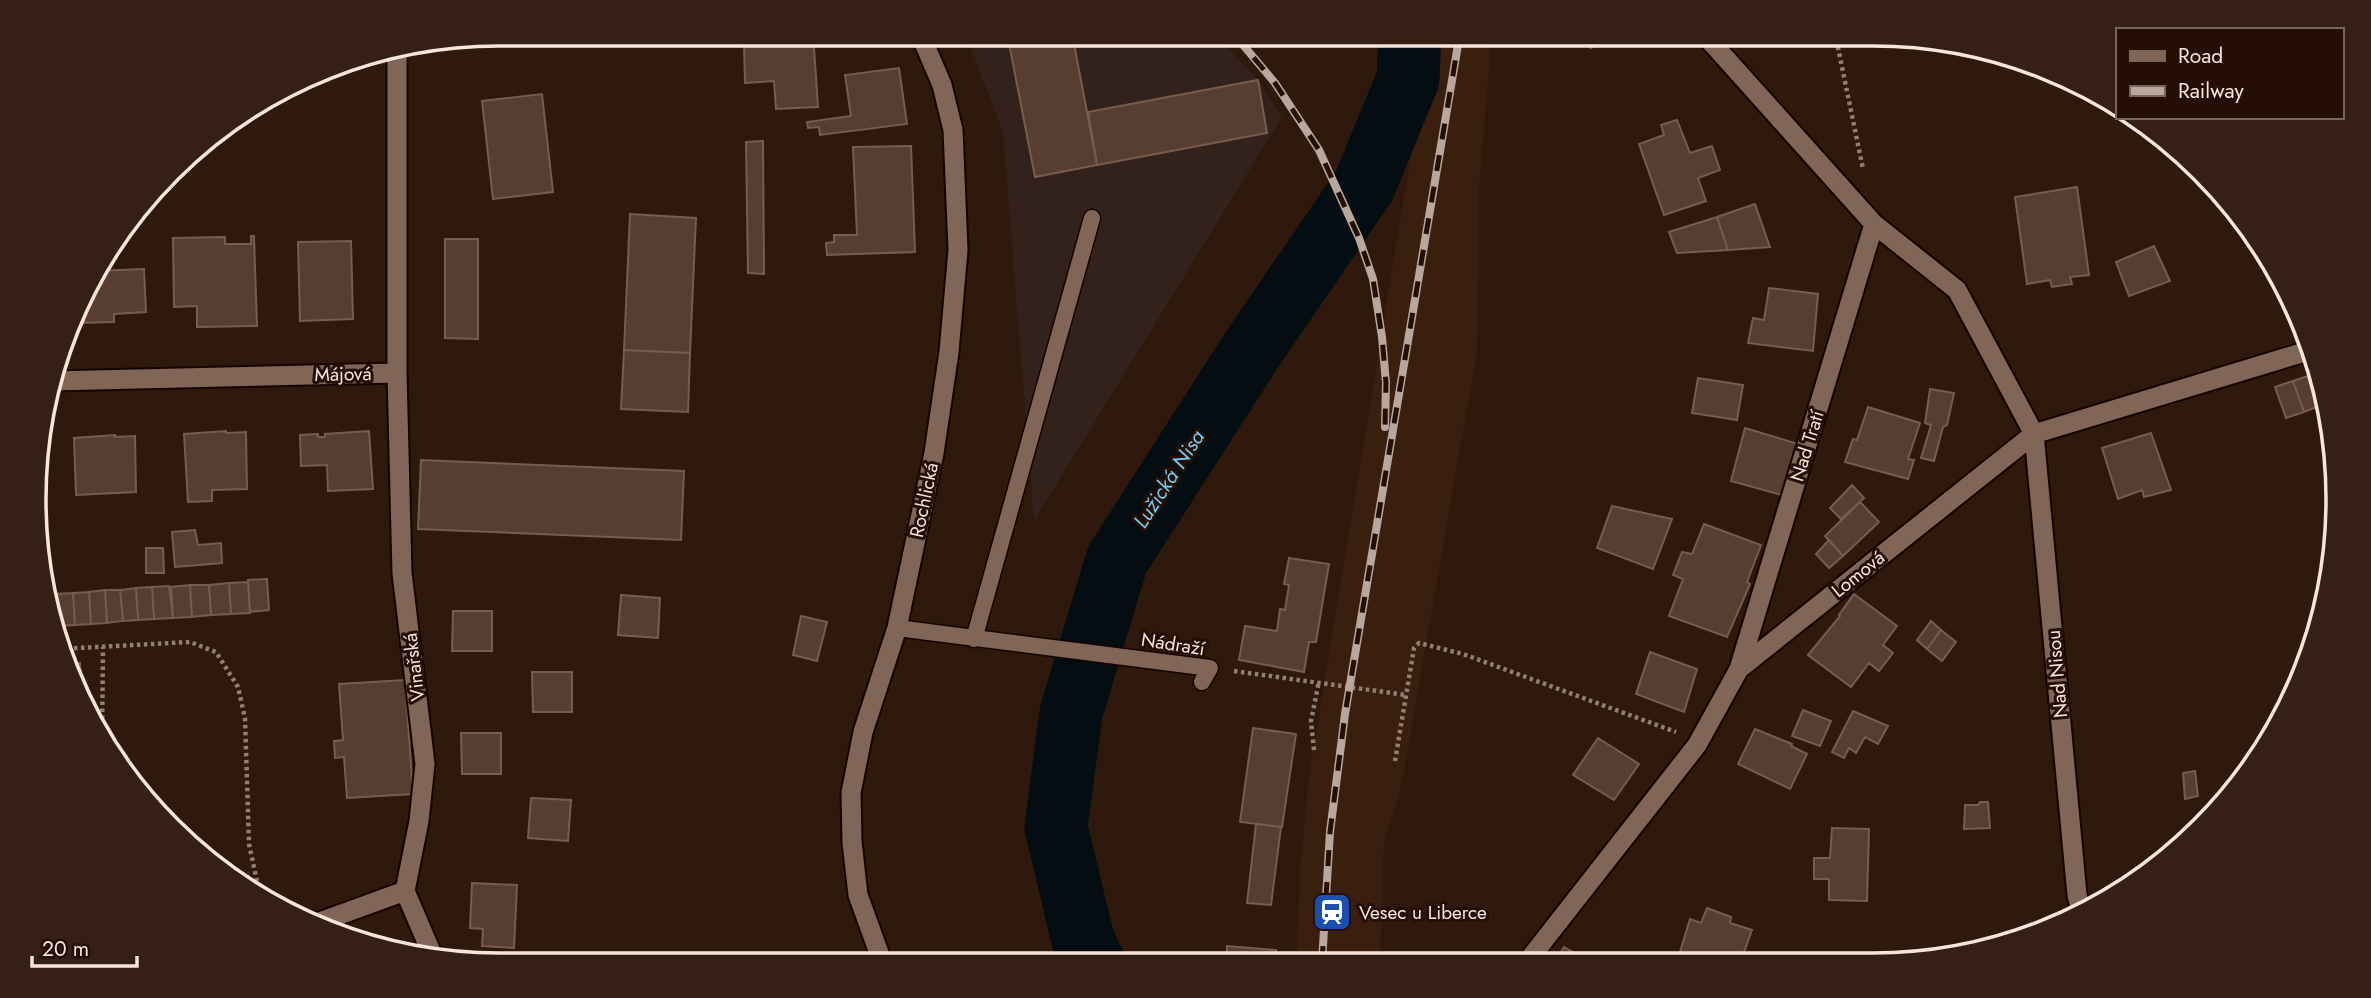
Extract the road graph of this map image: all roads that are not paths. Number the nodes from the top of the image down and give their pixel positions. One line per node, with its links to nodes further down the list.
1 (925, 46): 10 (street, Rochlická)
2 (1715, 46): 5 (street)
3 (397, 57): 7 (street, Májová)
4 (1092, 218): 11 (lane)
5 (1874, 224): 9 (street); 12 (street, Nad Tratí)
6 (2301, 353): 9 (street, Lomová)
7 (397, 373): 8 (street, Májová); 14 (street, Vinařská)
8 (61, 381)
9 (2034, 434): 12 (street, Lomová); 15 (street, Nad Nisou)
10 (897, 628): 11 (lane, Nádraží); 18 (street, Rochlická)
11 (974, 639): 13 (lane, Nádraží)
12 (1739, 669): 19 (street, Lomová)
13 (1206, 675)
14 (405, 891): 16 (street); 17 (street)
15 (2079, 903)
16 (328, 919)
17 (429, 947)
18 (879, 953)
19 (1534, 953)

